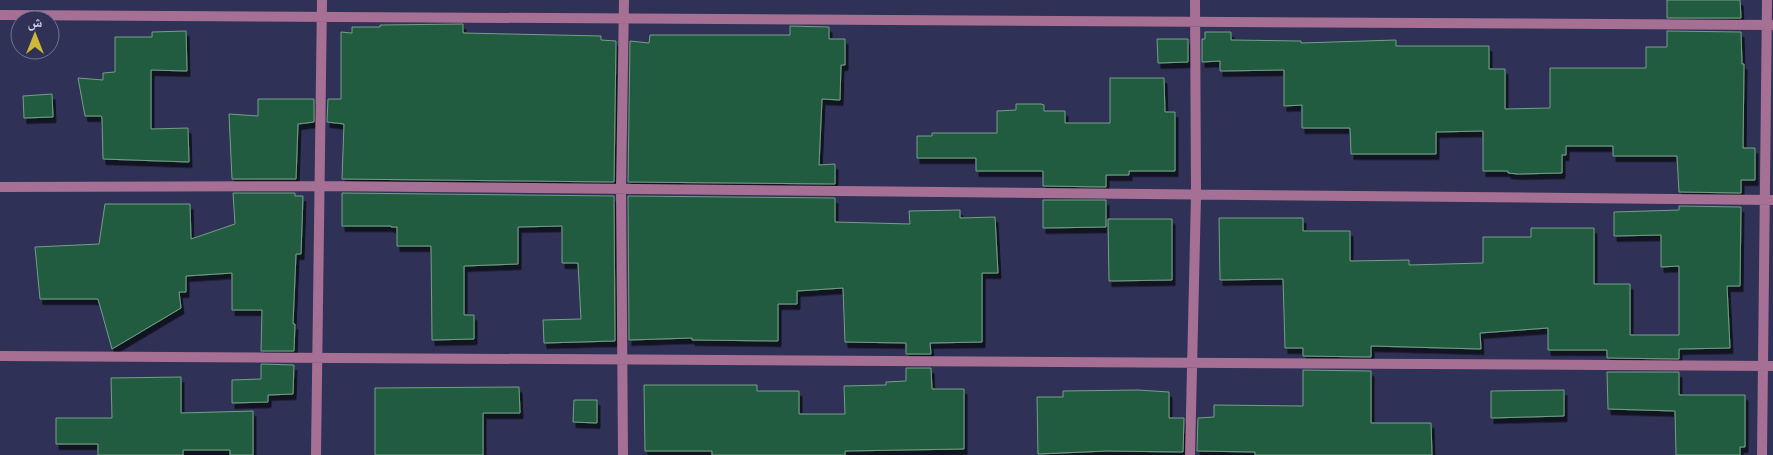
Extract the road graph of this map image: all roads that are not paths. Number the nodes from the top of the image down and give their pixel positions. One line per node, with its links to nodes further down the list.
1 (322, 0): 6 (street)
2 (624, 0): 7 (street)
3 (1195, 0): 8 (street)
4 (1767, 0): 9 (street)
5 (0, 15): 6 (street)
6 (321, 17): 7 (street); 10 (street)
7 (624, 18): 8 (street); 12 (street)
8 (1194, 21): 9 (street); 13 (street)
9 (1770, 25): 14 (street)
10 (320, 186): 11 (street); 12 (street); 16 (street)
11 (0, 188)
12 (621, 189): 13 (street); 17 (street)
13 (1196, 196): 14 (street); 18 (street)
14 (1769, 200): 19 (street)
15 (0, 356): 16 (street)
16 (317, 358): 17 (street); 20 (street)
17 (623, 359): 18 (street); 21 (street)
18 (1193, 363): 19 (street); 22 (street)
19 (1768, 366): 23 (street)
20 (316, 455)
21 (623, 455)
22 (1190, 455)
23 (1762, 455)

